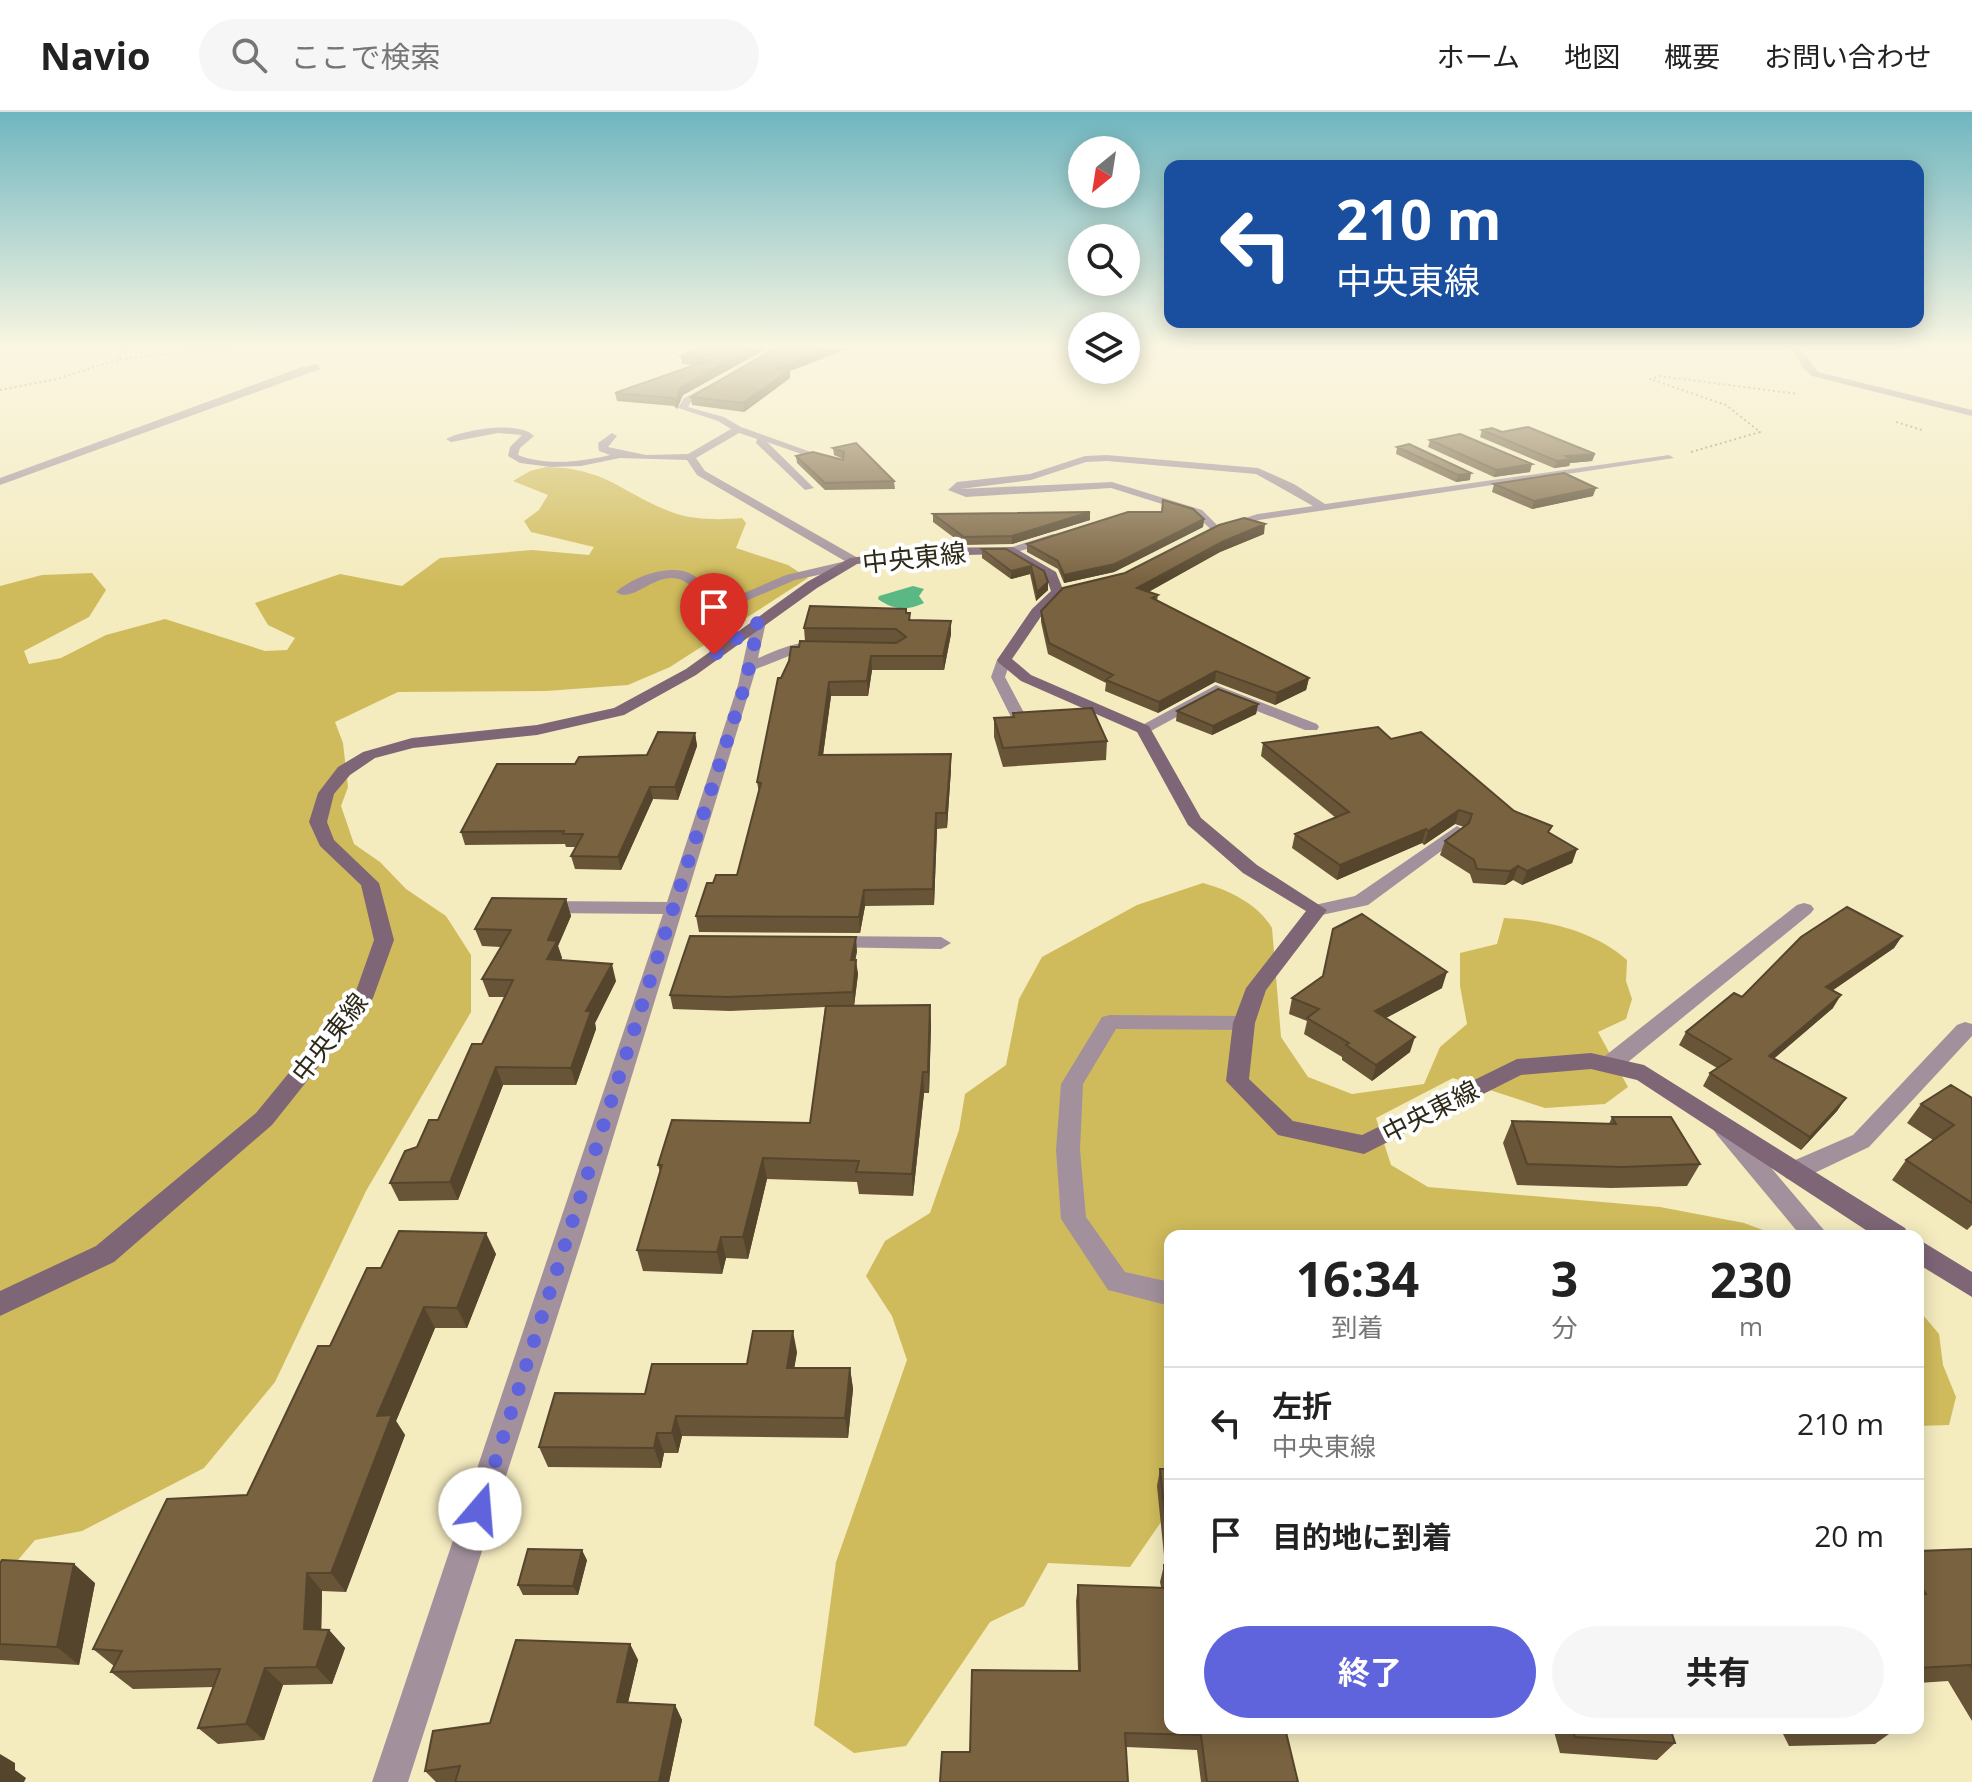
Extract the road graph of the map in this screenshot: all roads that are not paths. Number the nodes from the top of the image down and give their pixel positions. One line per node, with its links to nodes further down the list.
1 (154, 425): 14 (street)
2 (731, 425): 3 (street)
3 (738, 429): 5 (street); 8 (street)
4 (612, 436): 7 (street)
5 (755, 437): 10 (street); 16 (street)
6 (451, 439): 7 (street)
7 (620, 455): 8 (street)
8 (690, 457): 22 (street)
9 (1669, 458): 13 (street)
10 (838, 463)
11 (1529, 465): 13 (street)
12 (1467, 471): 15 (street)
13 (1556, 476): 15 (street)
14 (0, 482)
15 (1496, 485): 17 (street)
16 (809, 488)
17 (1324, 508): 18 (street); 18 (street)
18 (1215, 529): 20 (street)
19 (1067, 534): 21 (street)
20 (1199, 536)
21 (1009, 550): 22 (main road, 中央東線); 26 (main road)
22 (850, 563): 23 (street); 24 (main road, 中央東線)
23 (622, 592)
24 (759, 622): 27 (street); 48 (main road, 中央東線)
25 (840, 649): 27 (street)
26 (1004, 660): 28 (street); 30 (main road)
27 (749, 667): 33 (street)
28 (1022, 724)
29 (1311, 727): 30 (street)
30 (1143, 729): 35 (main road)
31 (1457, 831): 35 (street)
32 (531, 907): 33 (street)
33 (674, 908): 49 (street)
34 (1804, 909): 40 (street)
35 (1317, 910): 38 (main road, 中央東線)
36 (802, 942): 37 (street)
37 (941, 943)
38 (1244, 1023): 40 (main road, 中央東線); 47 (street)
39 (1965, 1030): 42 (street)
40 (1609, 1065): 41 (main road, 中央東線)
41 (1718, 1121): 42 (main road, 中央東線); 43 (street)
42 (1795, 1171): 44 (main road, 中央東線)
43 (1811, 1230)
44 (1887, 1230)
45 (1924, 1254): 46 (main road)
46 (1972, 1286)
47 (1164, 1293)
48 (0, 1304)
49 (390, 1782)

